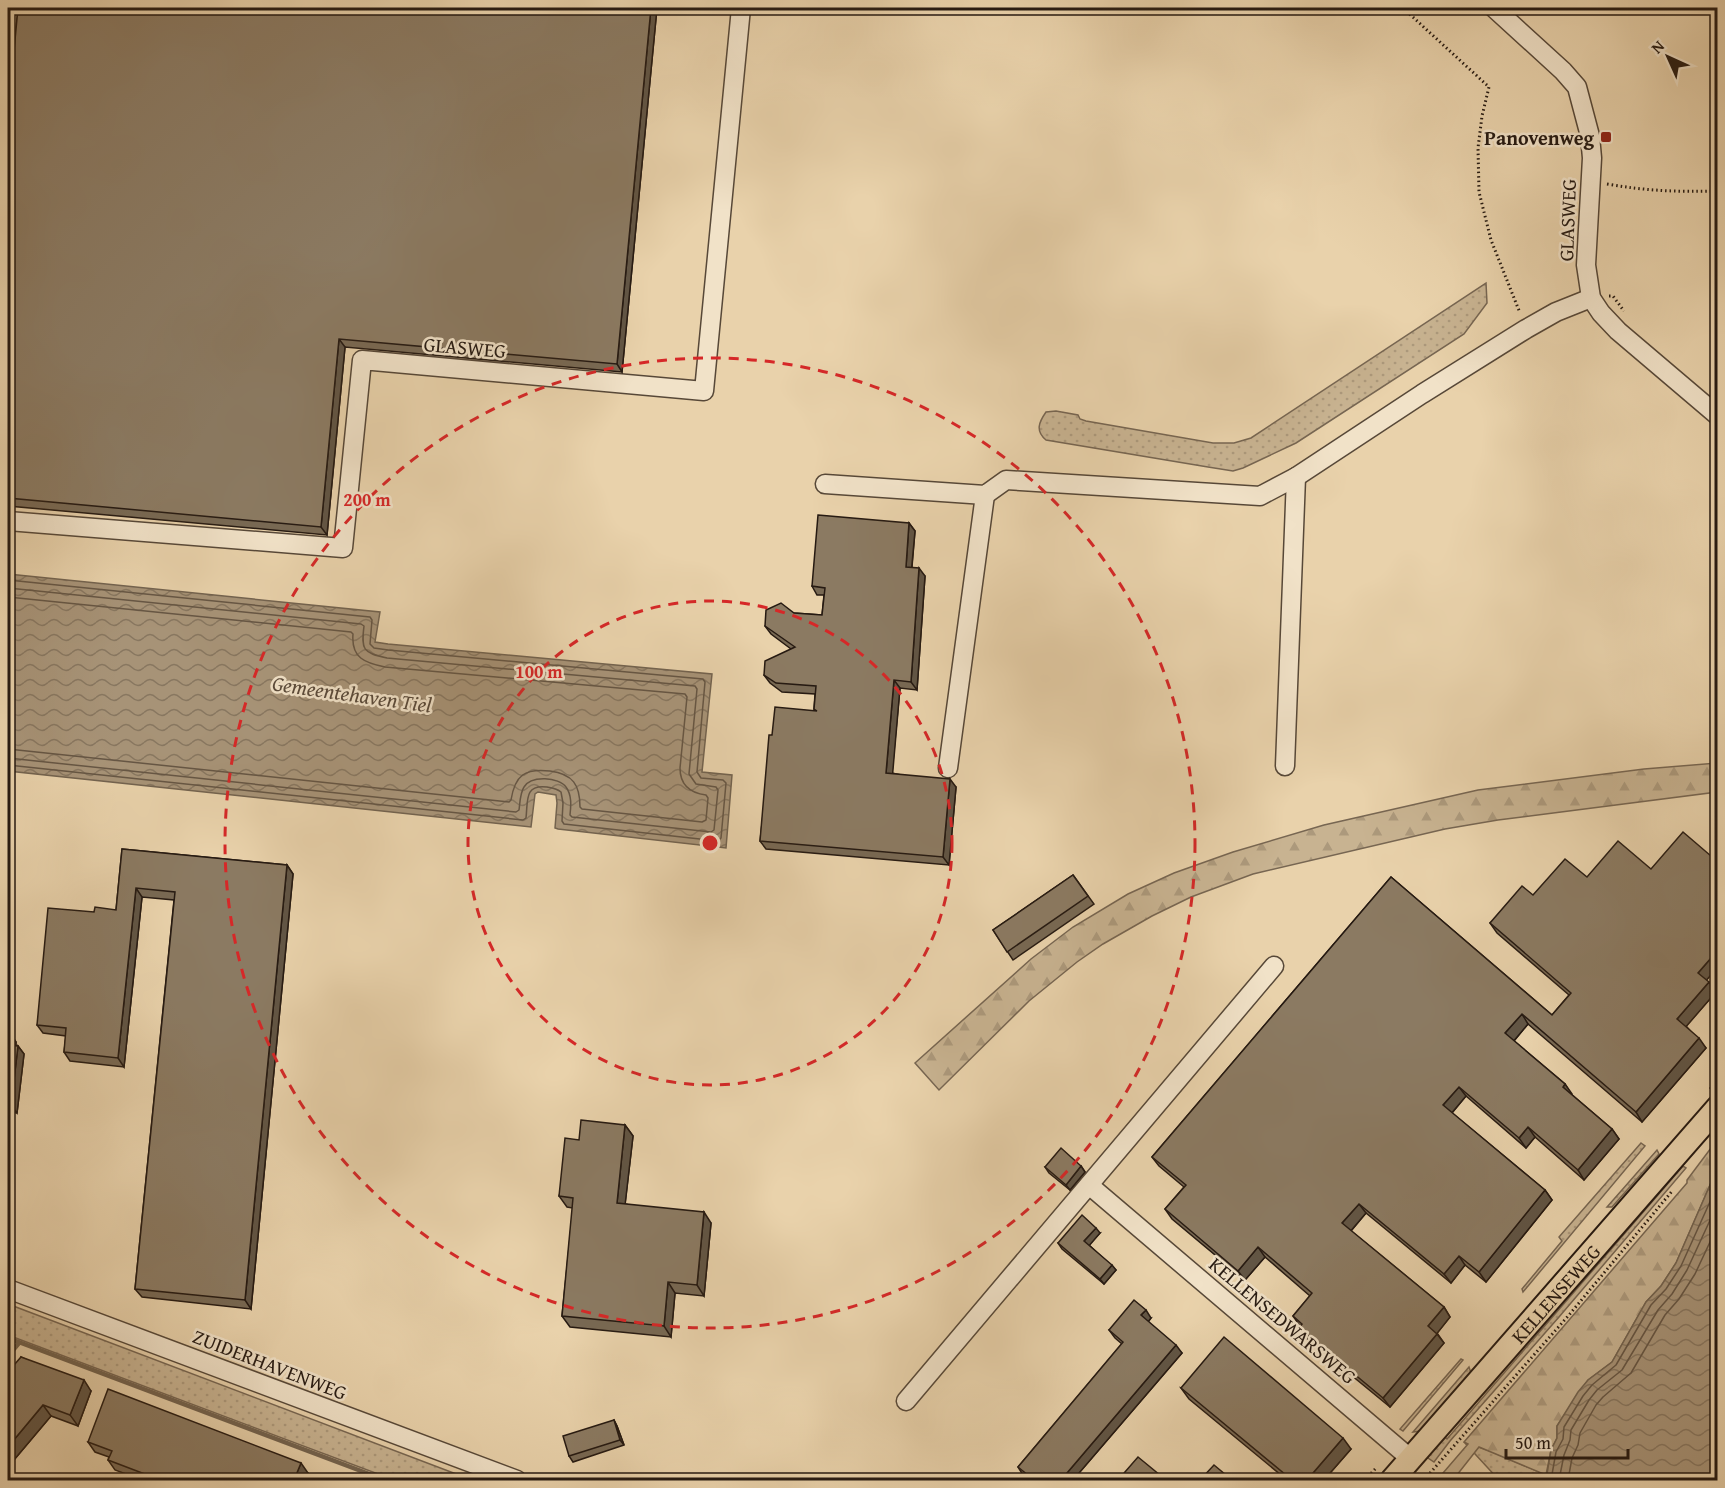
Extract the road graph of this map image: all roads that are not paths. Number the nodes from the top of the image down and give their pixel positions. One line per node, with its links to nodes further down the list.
1 (741, 8): 8 (street, GLASWEG)
2 (1494, 8): 3 (street, GLASWEG)
3 (1591, 298): 4 (street, GLASWEG); 5 (street)
4 (1718, 416)
5 (1296, 477): 7 (street); 9 (street)
6 (825, 484): 7 (street)
7 (985, 495): 10 (street)
8 (8, 521)
9 (1285, 766)
10 (948, 768)
11 (1274, 966): 13 (street)
12 (1718, 1107): 16 (main road, KELLENSEWEG)
13 (1089, 1185): 15 (street); 16 (street, KELLENSEDWARSWEG)
14 (8, 1289): 17 (street, ZUIDERHAVENWEG)
15 (906, 1401)
16 (1411, 1459): 18 (main road, KELLENSEWEG)
17 (517, 1480)
18 (1392, 1480)

